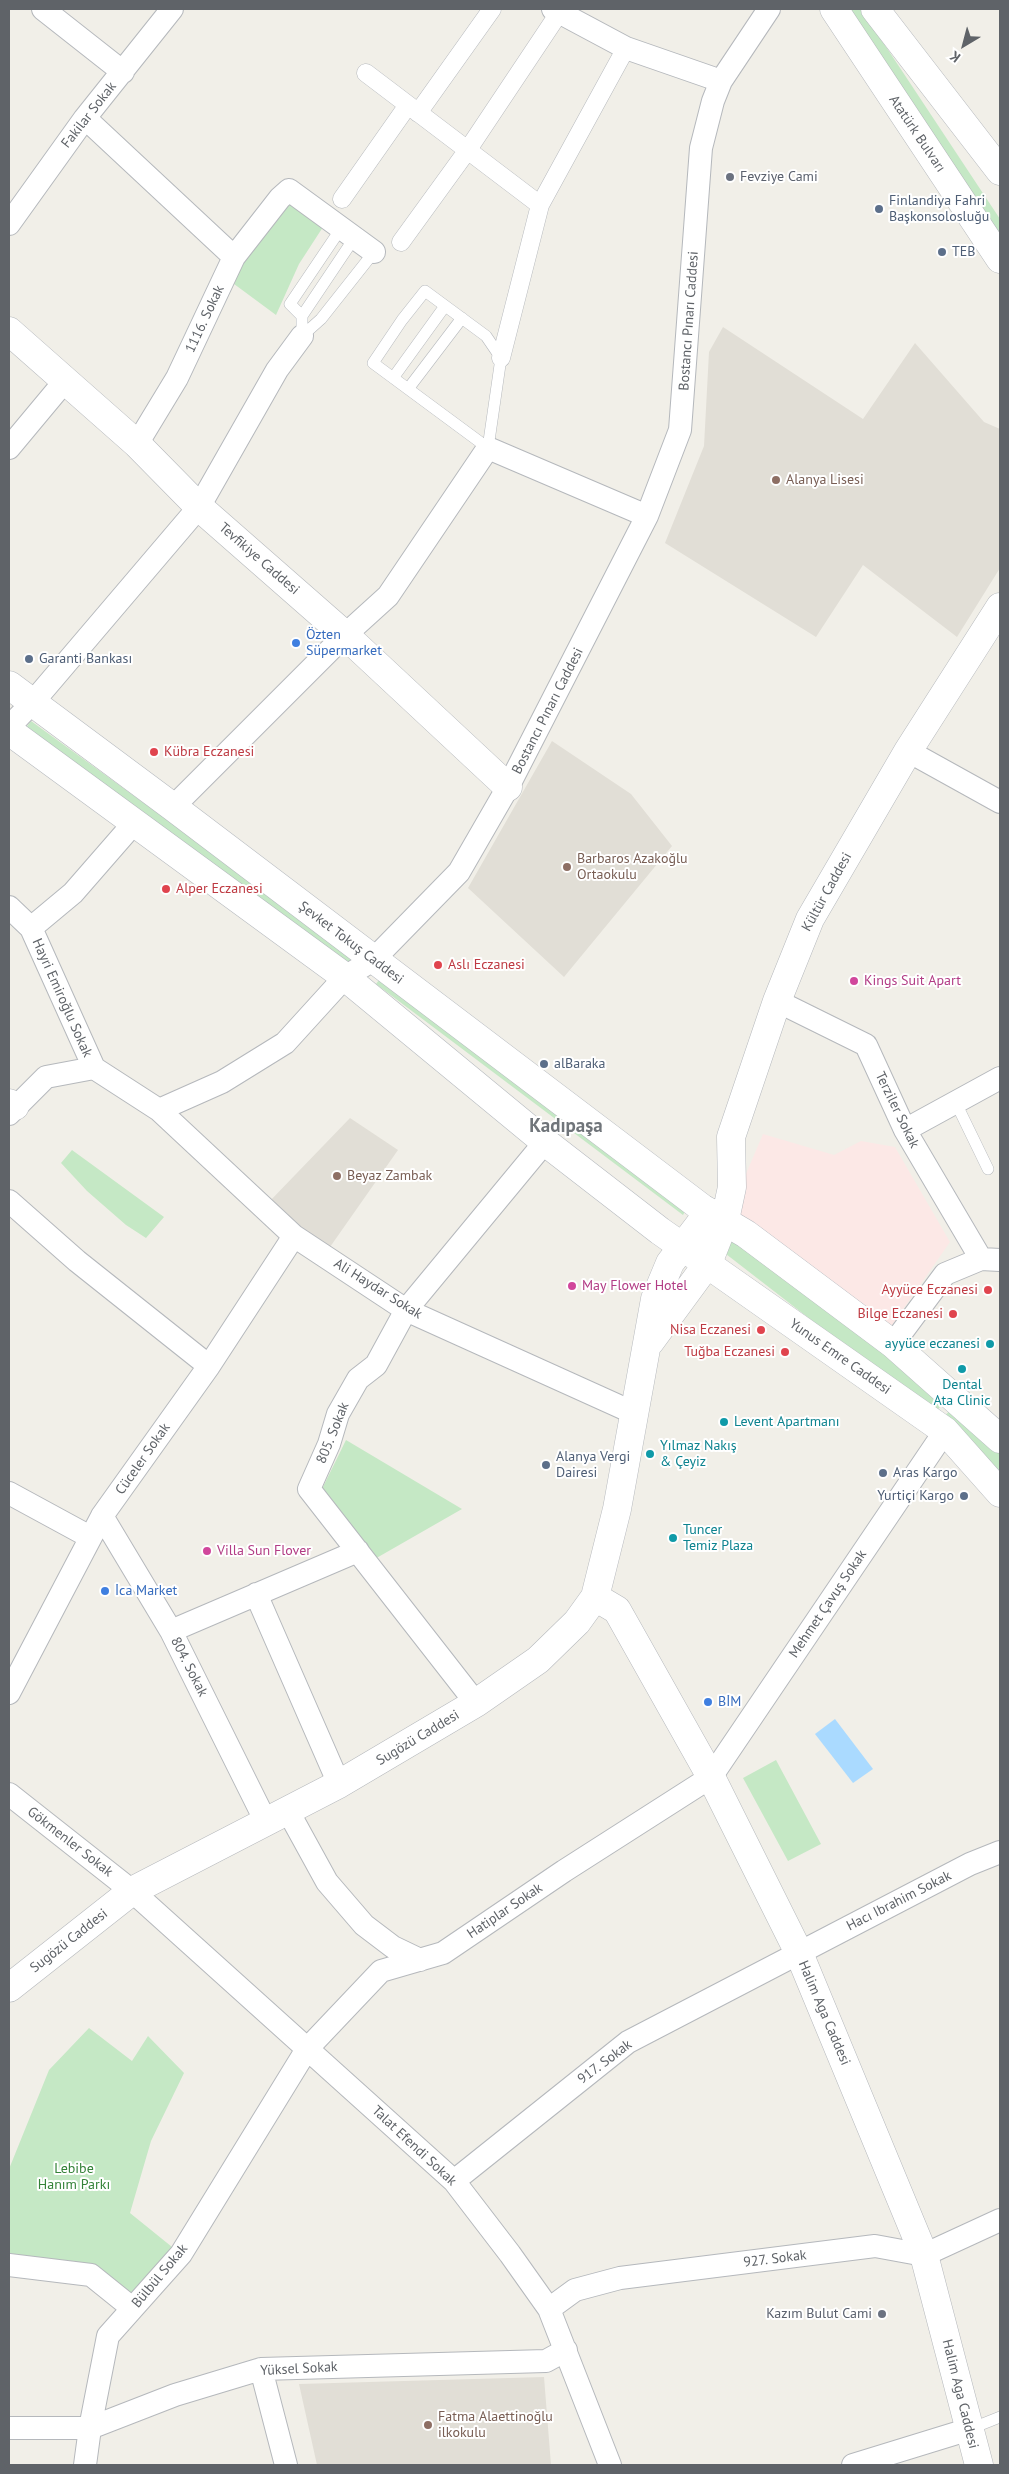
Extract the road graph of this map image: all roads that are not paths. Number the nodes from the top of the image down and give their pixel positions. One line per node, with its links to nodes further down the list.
1 (43, 9): 9 (street)
2 (172, 9): 9 (street, Fakilar Sokak)
3 (492, 9): 12 (street)
4 (769, 9): 11 (street, Bostancı Pınarı Caddesi)
5 (834, 9): 23 (street, Atatürk Bulvarı)
6 (874, 9): 15 (street)
7 (556, 11): 8 (street); 14 (street)
8 (626, 48): 11 (street); 17 (street)
9 (123, 72): 13 (street, Fakilar Sokak)
10 (366, 73): 12 (street)
11 (721, 81): 36 (street, Bostancı Pınarı Caddesi)
12 (413, 109): 14 (street); 16 (street)
13 (85, 118): 18 (street, Fakilar Sokak); 22 (street)
14 (467, 151): 17 (street); 20 (street)
15 (1000, 171)
16 (342, 199)
17 (540, 205): 28 (street)
18 (9, 224)
19 (348, 232): 21 (street); 22 (street, 1116. Sokak); 26 (lane); 26 (lane)
20 (401, 242)
21 (374, 252): 26 (lane)
22 (234, 257): 32 (street, 1116. Sokak)
23 (1000, 259)
24 (445, 306): 25 (lane); 29 (lane); 29 (lane)
25 (462, 318): 28 (lane); 31 (lane)
26 (302, 326): 35 (street)
27 (9, 332): 30 (street, Tevfikiye Caddesi)
28 (501, 358): 34 (lane)
29 (394, 378): 31 (lane)
30 (64, 382): 32 (street, Tevfikiye Caddesi); 33 (street)
31 (408, 389): 34 (lane)
32 (137, 444): 35 (street, Tevfikiye Caddesi)
33 (9, 448)
34 (488, 448): 36 (street); 38 (street)
35 (199, 507): 38 (street, Tevfikiye Caddesi); 40 (street)
36 (647, 516): 44 (street, Bostancı Pınarı Caddesi)
37 (1000, 607): 43 (street, Kültür Caddesi)
38 (345, 635): 44 (street, Tevfikiye Caddesi); 46 (street)
39 (9, 685): 40 (street, Şevket Tokuş Caddesi)
40 (33, 702): 41 (street); 46 (street, Şevket Tokuş Caddesi)
41 (9, 727)
42 (9, 732): 47 (street)
43 (908, 751): 45 (street); 52 (street, Kültür Caddesi)
44 (508, 787): 50 (street, Bostancı Pınarı Caddesi)
45 (1000, 802)
46 (173, 807): 50 (street, Şevket Tokuş Caddesi)
47 (134, 822): 49 (street); 51 (street)
48 (9, 907): 49 (street, Hayri Emiroğlu Sokak)
49 (31, 928): 53 (street, Hayri Emiroğlu Sokak)
50 (373, 960): 51 (street, Bostancı Pınarı Caddesi); 62 (street, Şevket Tokuş Caddesi)
51 (345, 977): 57 (street, Bostancı Pınarı Caddesi); 59 (street)
52 (777, 1000): 58 (street, Terziler Sokak); 62 (street, Kültür Caddesi)
53 (94, 1068): 56 (street); 57 (street)
54 (1000, 1078): 55 (street)
55 (955, 1101): 58 (street); 60 (lane)
56 (11, 1107)
57 (158, 1110): 63 (street, Ali Haydar Sokak)
58 (905, 1130): 65 (street, Terziler Sokak)
59 (545, 1142): 64 (street); 67 (street, 805. Sokak)
60 (988, 1169)
61 (9, 1201): 70 (street)
62 (709, 1211): 64 (street, Sugözü Caddesi); 66 (street, Kültür Caddesi); 68 (street)
63 (294, 1236): 67 (street, Ali Haydar Sokak); 70 (street, Cüceler Sokak)
64 (674, 1241): 66 (street, Yunus Emre Caddesi); 69 (street, Sugözü Caddesi)
65 (991, 1259): 68 (street)
66 (708, 1263): 69 (street, Kültür Caddesi); 72 (street, Yunus Emre Caddesi)
67 (406, 1310): 71 (street, Ali Haydar Sokak); 78 (street, 805. Sokak)
68 (894, 1344): 73 (street)
69 (645, 1349): 71 (street, Sugözü Caddesi)
70 (209, 1366): 76 (street, Cüceler Sokak)
71 (634, 1413): 80 (street, Sugözü Caddesi)
72 (945, 1431): 75 (street, Yunus Emre Caddesi); 84 (street, Mehmet Çavuş Sokak)
73 (1000, 1439)
74 (9, 1493): 77 (street)
75 (1000, 1493)
76 (102, 1516): 77 (street, Cüceler Sokak); 81 (street, 804. Sokak)
77 (90, 1538): 82 (street, Cüceler Sokak)
78 (358, 1551): 79 (street); 83 (street, 805. Sokak)
79 (256, 1594): 81 (street); 85 (street)
80 (595, 1597): 83 (street, Sugözü Caddesi); 84 (street, Halim Aga Caddesi)
81 (170, 1631): 87 (street, 804. Sokak)
82 (9, 1694)
83 (476, 1703): 85 (street, Sugözü Caddesi)
84 (711, 1776): 90 (street, Halim Aga Caddesi); 91 (street, Hatiplar Sokak)
85 (339, 1784): 87 (street, Sugözü Caddesi)
86 (9, 1794): 89 (street, Gökmenler Sokak)
87 (277, 1816): 89 (street, Sugözü Caddesi); 91 (street, 804. Sokak)
88 (1000, 1852): 90 (street, Hacı Ibrahim Sokak)
89 (132, 1891): 92 (street, Sugözü Caddesi); 93 (street, Talat Efendi Sokak)
90 (799, 1953): 94 (street, 917. Sokak); 96 (street, Halim Aga Caddesi)
91 (420, 1960): 93 (street, Hatiplar Sokak)
92 (9, 1988)
93 (307, 2049): 94 (street, Talat Efendi Sokak); 98 (street, Bülbül Sokak)
94 (454, 2181): 99 (street, Talat Efendi Sokak)
95 (1000, 2220): 96 (street)
96 (924, 2255): 99 (street, 927. Sokak); 105 (street, Halim Aga Caddesi)
97 (9, 2265): 98 (street)
98 (132, 2308): 104 (street, Bülbül Sokak)
99 (548, 2309): 100 (street, Talat Efendi Sokak)
100 (566, 2350): 101 (street, Yüksel Sokak); 108 (street, Talat Efendi Sokak)
101 (261, 2369): 104 (street, Yüksel Sokak); 107 (street)
102 (1000, 2417): 105 (lane)
103 (9, 2428): 104 (street, Yüksel Sokak)
104 (90, 2428): 106 (street, Bülbül Sokak)
105 (970, 2429): 109 (street); 110 (street, Halim Aga Caddesi)
106 (85, 2465)
107 (286, 2465)
108 (610, 2465)
109 (853, 2465)
110 (979, 2465)

